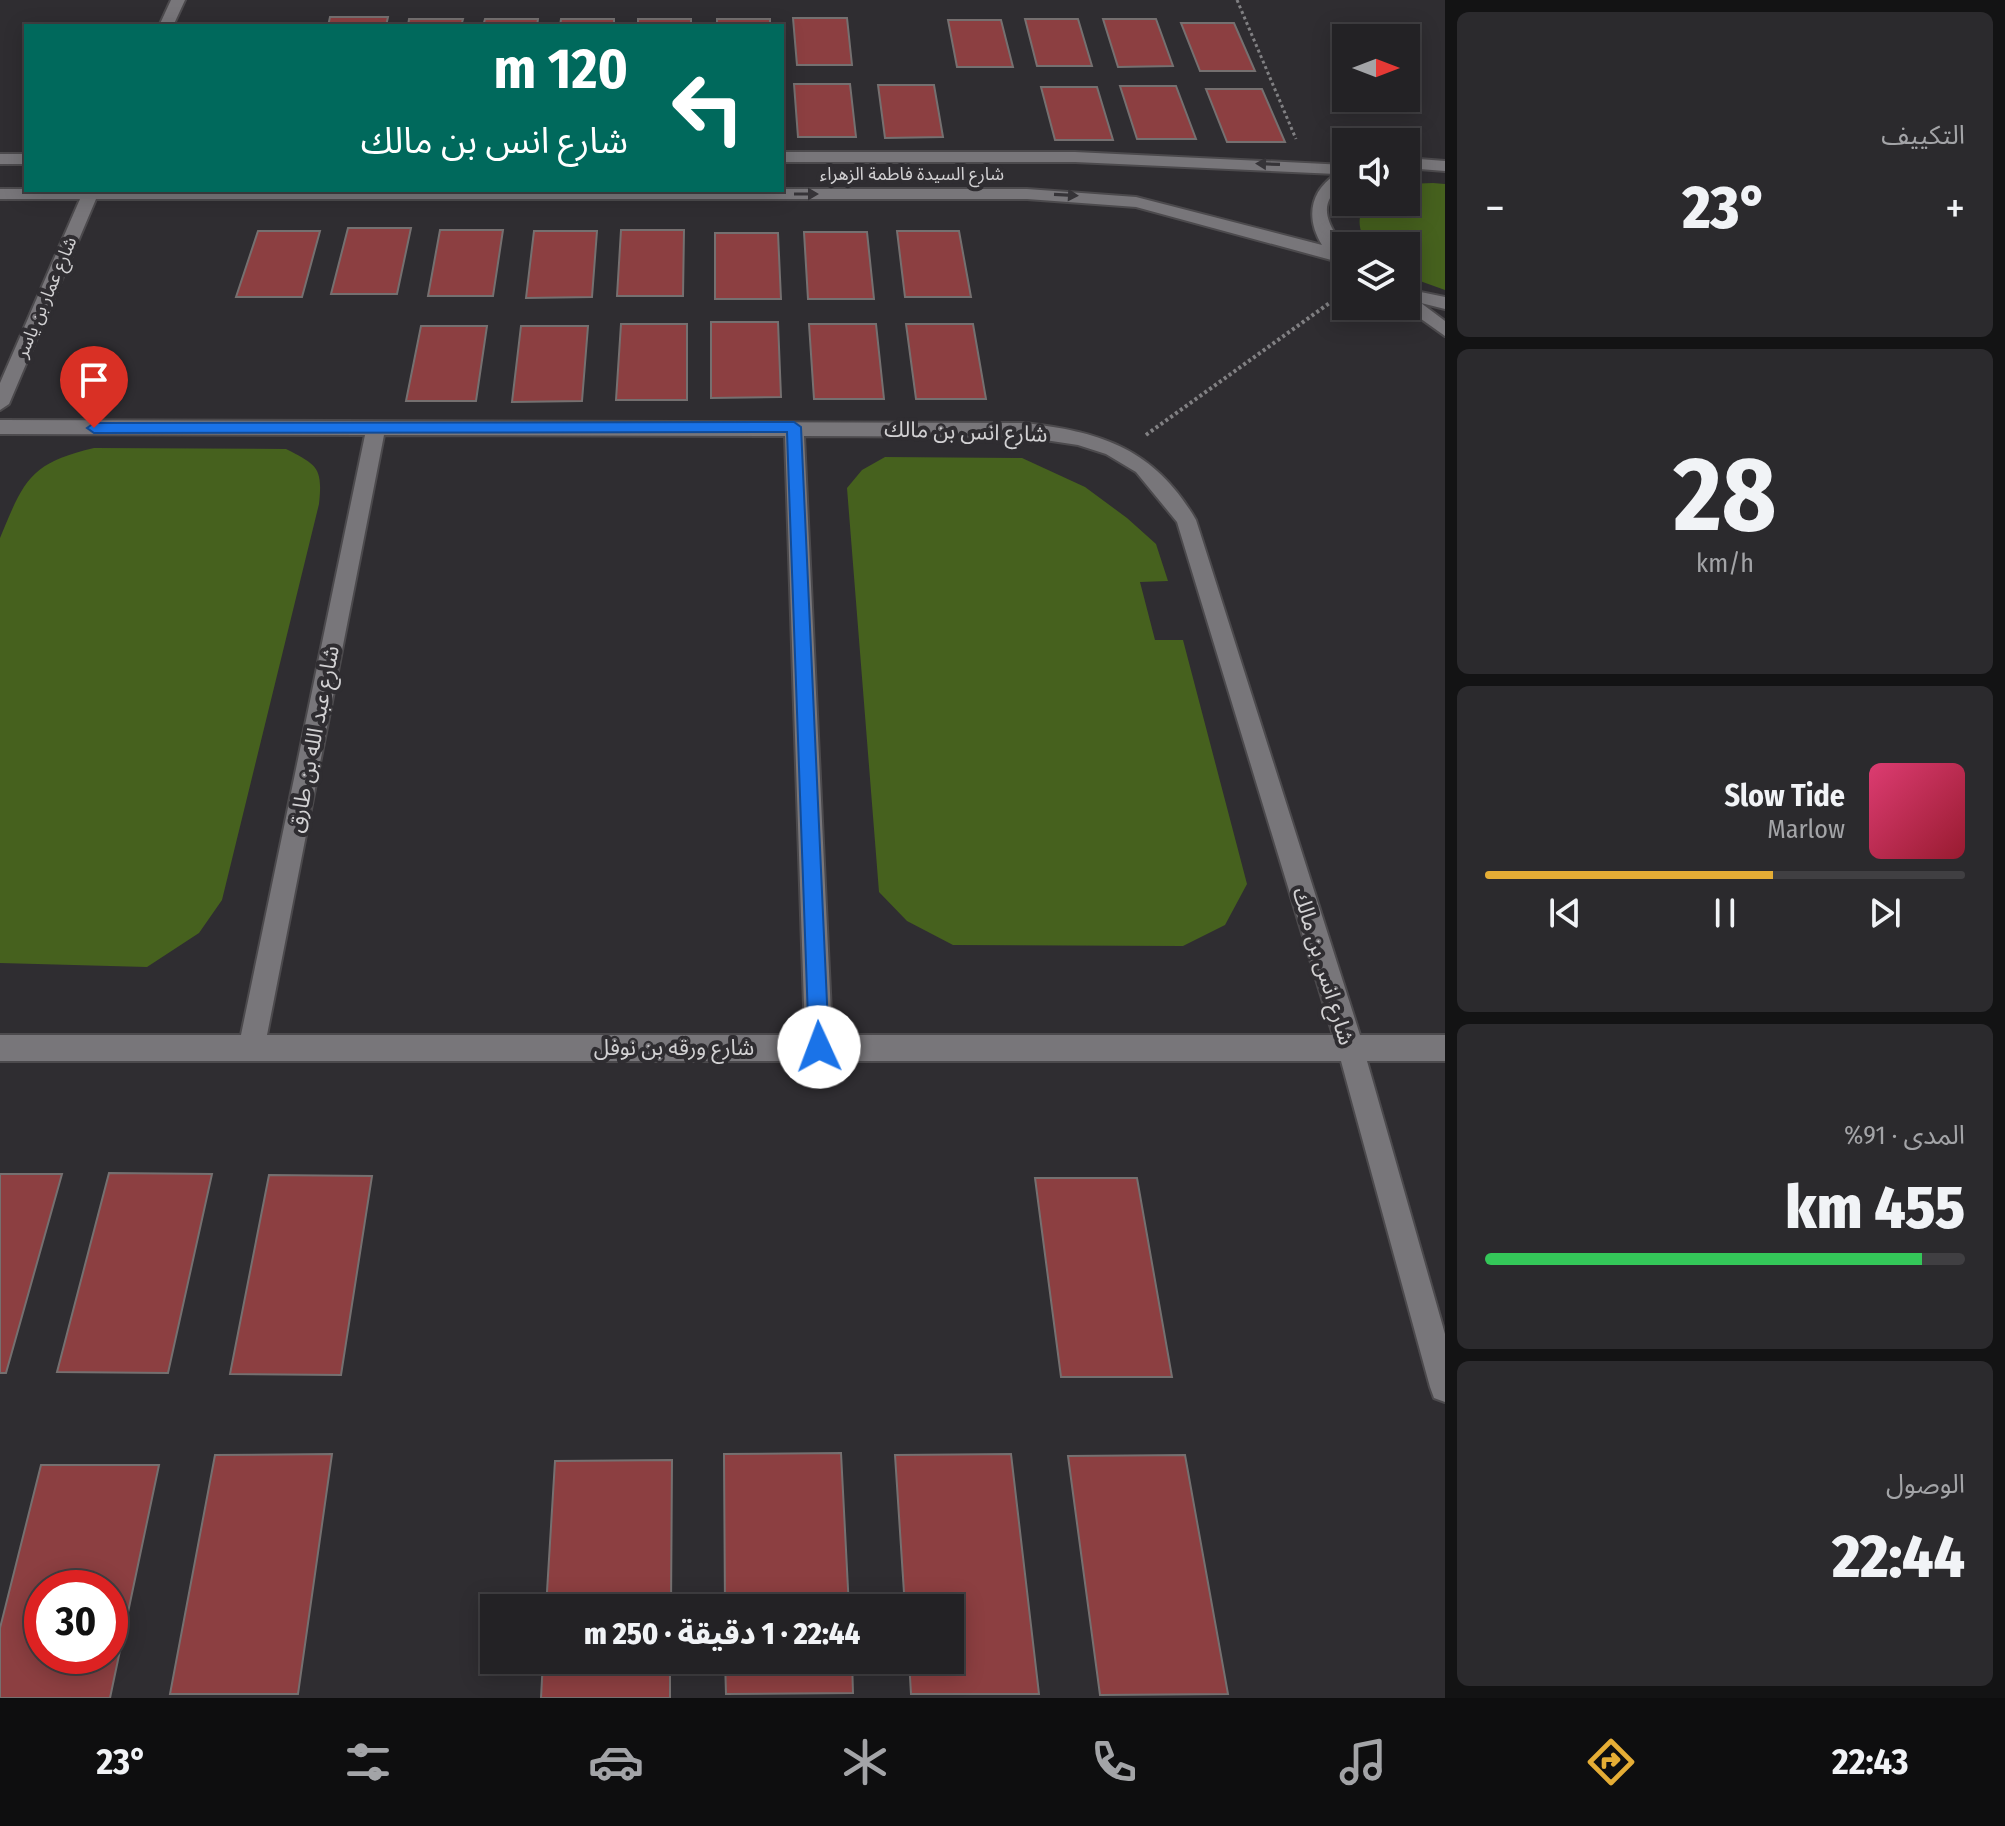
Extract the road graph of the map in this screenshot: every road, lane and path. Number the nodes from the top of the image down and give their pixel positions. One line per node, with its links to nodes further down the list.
1 (178, 0): 3 (street)
2 (1237, 0): 10 (path)
3 (167, 24)
4 (1445, 156): 8 (street)
5 (784, 157): 10 (street, شارع السيدة فاطمة الزهراء, one-way to 5)
6 (0, 159): 7 (street)
7 (24, 159)
8 (1420, 161)
9 (1420, 164): 11 (street)
10 (1308, 166): 12 (street, شارع السيدة فاطمة الزهراء)
11 (1445, 166)
12 (1332, 170)
13 (1332, 184): 16 (street)
14 (91, 192): 15 (street, شارع السيدة فاطمة الزهراء); 17 (street, شارع السيدة فاطمة الزهراء, one-way to 17); 23 (street, شارع عمار بن ياسر)
15 (0, 194)
16 (1332, 247)
17 (1332, 255)
18 (1420, 297): 20 (street)
19 (1332, 301): 27 (path)
20 (1445, 303)
21 (1420, 311): 22 (street)
22 (1445, 330)
23 (0, 404)
24 (0, 427): 26 (street, شارع انس بن مالك)
25 (794, 427): 26 (street, شارع انس بن مالك); 27 (street, شارع انس بن مالك); 28 (street)
26 (376, 428): 32 (street, شارع عبد الله بن طارق)
27 (1122, 452): 29 (street, شارع انس بن مالك)
28 (819, 1047): 29 (street, شارع ورقه بن نوفل); 32 (street, شارع ورقه بن نوفل)
29 (1350, 1047): 31 (street, شارع ورقه بن نوفل); 33 (street, شارع انس بن مالك)
30 (0, 1048): 32 (street, شارع ورقه بن نوفل)
31 (1445, 1048)
32 (251, 1049)
33 (1445, 1387)

